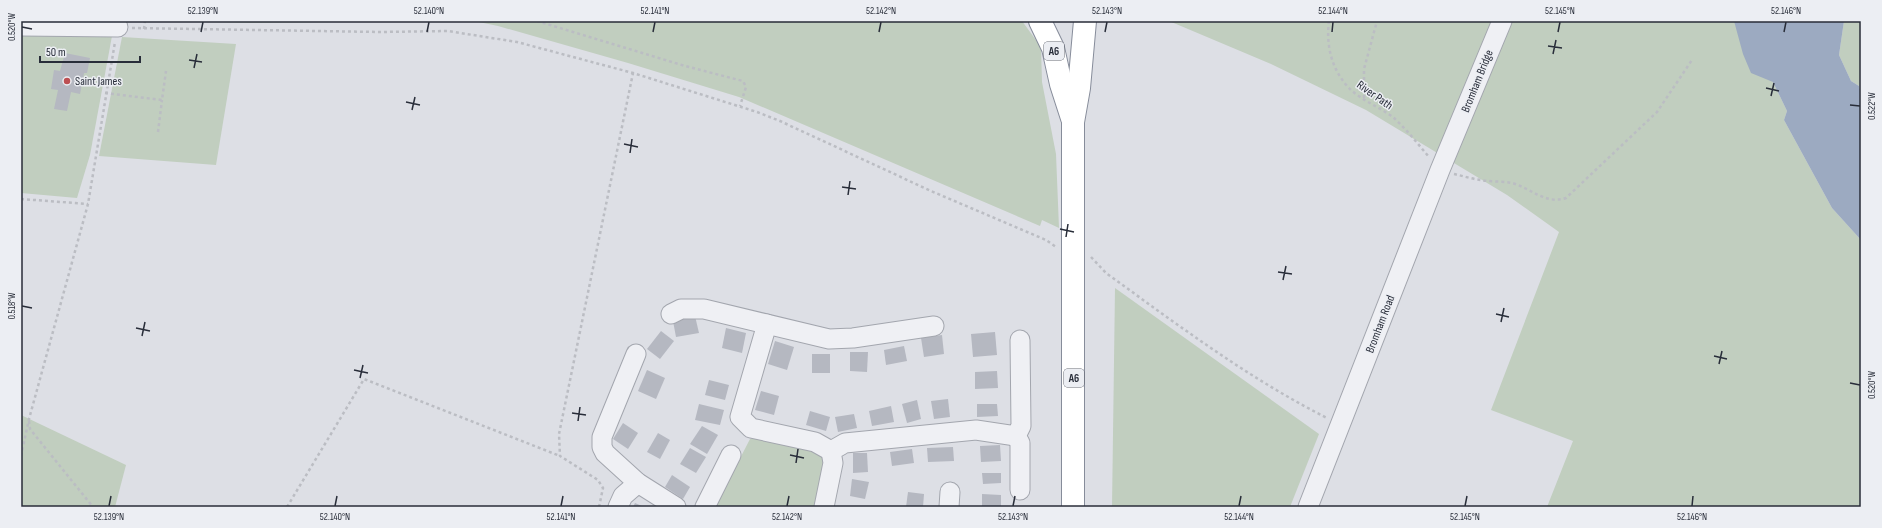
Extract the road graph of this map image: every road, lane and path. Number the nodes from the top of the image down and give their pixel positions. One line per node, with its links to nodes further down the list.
1 (145, 21): 11 (path)
2 (537, 21): 18 (path)
3 (1040, 21): 19 (highway, A6)
4 (1085, 21): 19 (highway, A6)
5 (1329, 21): 16 (path, River Path)
6 (1377, 21): 16 (path)
7 (1502, 21): 21 (street, Bromham Bridge)
8 (66, 24): 9 (street); 10 (street)
9 (21, 26)
10 (118, 27): 11 (path); 15 (path)
11 (144, 29): 14 (path)
12 (1692, 60): 22 (path)
13 (166, 71): 17 (path)
14 (633, 73): 18 (path); 38 (path)
15 (105, 93): 17 (path); 24 (path)
16 (1364, 98): 22 (path, River Path)
17 (162, 100): 20 (path)
18 (740, 106): 25 (path)
19 (1074, 122): 48 (highway, A6)
20 (158, 132)
21 (1453, 140): 22 (street, Bromham Road)
22 (1445, 171): 33 (street, Bromham Road)
23 (21, 199): 24 (path)
24 (88, 204): 32 (path)
25 (1050, 243)
26 (1089, 254): 33 (path)
27 (671, 314): 28 (street)
28 (767, 324): 29 (street); 35 (street)
29 (934, 326)
30 (1020, 340): 34 (street)
31 (636, 354): 39 (street)
32 (29, 419): 37 (path); 41 (path)
33 (1340, 425): 49 (street, Bromham Road)
34 (1016, 436): 35 (street); 40 (street)
35 (831, 450): 47 (street)
36 (731, 455): 46 (street)
37 (21, 456)
38 (560, 456): 42 (path); 43 (path)
39 (638, 483): 44 (street); 45 (street)
40 (1020, 490)
41 (93, 507)
42 (286, 507)
43 (599, 507)
44 (618, 507)
45 (676, 507)
46 (705, 507)
47 (824, 507)
48 (1074, 507)
49 (1308, 507)

